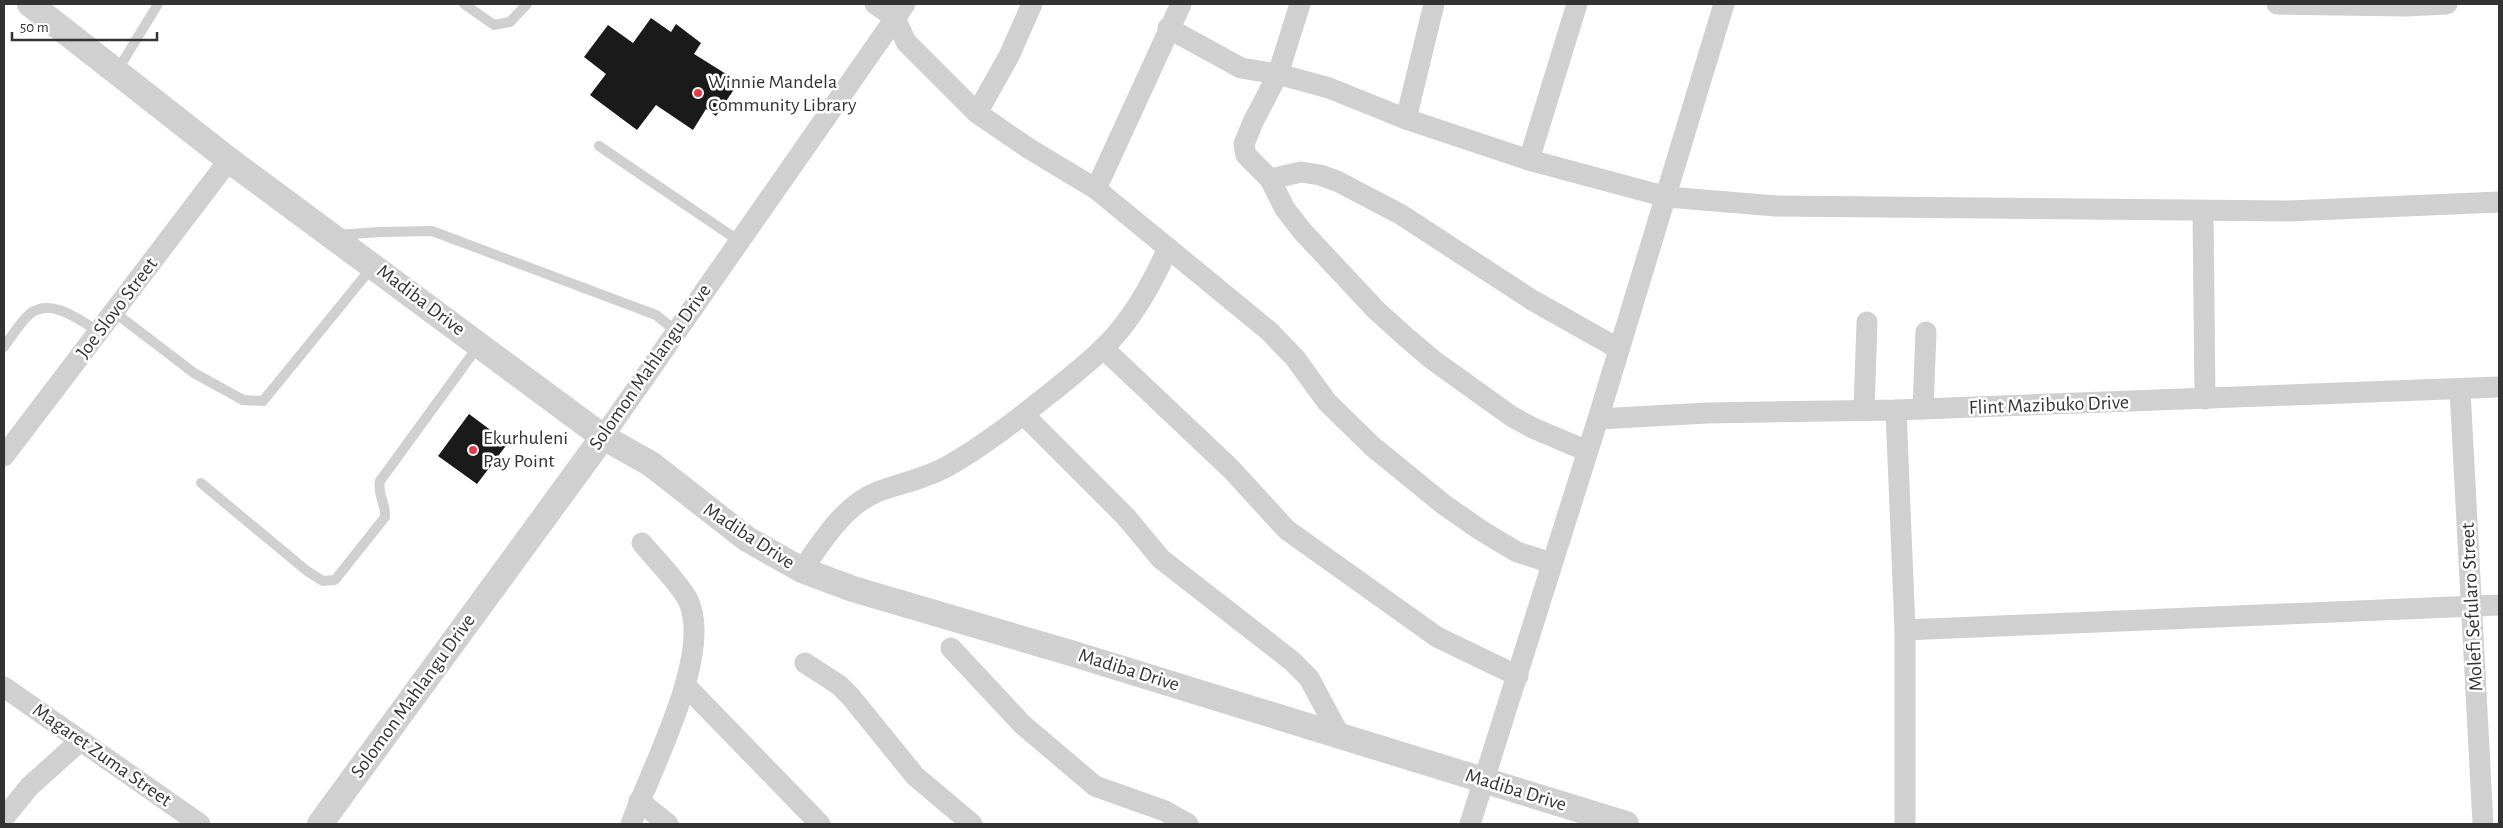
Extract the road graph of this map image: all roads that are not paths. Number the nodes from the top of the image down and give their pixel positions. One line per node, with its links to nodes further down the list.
1 (30, 4): 16 (street, Madiba Drive)
2 (158, 4): 16 (lane)
3 (464, 4): 4 (lane)
4 (527, 4)
5 (875, 4): 14 (street)
6 (1032, 4): 18 (street)
7 (1180, 4): 15 (street)
8 (1300, 4): 17 (street)
9 (1434, 4): 19 (street)
10 (1577, 4): 22 (street)
11 (1724, 4): 25 (street)
12 (2278, 4): 13 (street)
13 (2447, 4)
14 (900, 11): 18 (street); 29 (street, Solomon Mahlangu Drive)
15 (1168, 28): 17 (street); 24 (street)
16 (117, 71): 21 (street, Madiba Drive)
17 (1278, 74): 19 (street); 23 (street)
18 (977, 112): 24 (street)
19 (1406, 119): 22 (street)
20 (600, 146): 29 (lane)
21 (230, 160): 28 (street, Madiba Drive); 32 (street, Joe Slovo Street)
22 (1529, 160): 25 (street)
23 (1270, 179): 40 (street); 50 (street)
24 (1096, 189): 30 (street)
25 (1667, 197): 27 (street); 40 (street)
26 (2499, 202): 27 (street)
27 (2203, 210): 43 (street)
28 (334, 236): 31 (street, Madiba Drive); 34 (lane)
29 (739, 241): 34 (street, Solomon Mahlangu Drive)
30 (1168, 248): 39 (street); 54 (street)
31 (374, 266): 32 (lane); 37 (street, Madiba Drive)
32 (114, 312): 35 (street, Joe Slovo Street)
33 (1867, 322): 45 (street)
34 (676, 331): 49 (street, Solomon Mahlangu Drive)
35 (99, 332): 38 (lane); 51 (street, Joe Slovo Street)
36 (1926, 332): 44 (street)
37 (480, 344): 49 (street, Madiba Drive); 52 (lane)
38 (4, 347)
39 (1103, 348): 47 (street); 61 (street)
40 (1618, 348): 48 (street)
41 (2499, 387): 42 (street, Flint Mazibuko Drive)
42 (2460, 390): 43 (street, Flint Mazibuko Drive); 57 (street, Molefi Sefularo Street)
43 (2205, 399): 44 (street, Flint Mazibuko Drive)
44 (1923, 409): 46 (street, Flint Mazibuko Drive)
45 (1864, 410): 46 (street, Flint Mazibuko Drive); 48 (street, Flint Mazibuko Drive)
46 (1896, 410): 58 (street)
47 (1024, 415): 55 (street); 64 (street)
48 (1598, 420): 50 (street)
49 (603, 436): 55 (street, Madiba Drive); 70 (street, Solomon Mahlangu Drive)
50 (1587, 451): 54 (street)
51 (4, 456)
52 (201, 484)
53 (642, 544): 63 (street)
54 (1552, 563): 61 (street)
55 (802, 570): 64 (street, Madiba Drive)
56 (2499, 605): 57 (street)
57 (2473, 606): 58 (street); 79 (street, Molefi Sefularo Street)
58 (1905, 630): 78 (street)
59 (950, 648): 75 (street)
60 (805, 663): 74 (street)
61 (1518, 676): 66 (street)
62 (4, 686): 65 (street, Magaret Zuma Street)
63 (686, 686): 67 (street); 73 (street)
64 (1340, 736): 66 (street, Madiba Drive)
65 (80, 740): 68 (street); 69 (street, Magaret Zuma Street)
66 (1485, 781): 76 (street); 77 (street, Madiba Drive)
67 (639, 801): 71 (street); 72 (street)
68 (4, 818)
69 (200, 824)
70 (320, 824)
71 (631, 824)
72 (668, 824)
73 (820, 824)
74 (972, 824)
75 (1188, 824)
76 (1470, 824)
77 (1626, 824)
78 (1905, 824)
79 (2484, 824)

